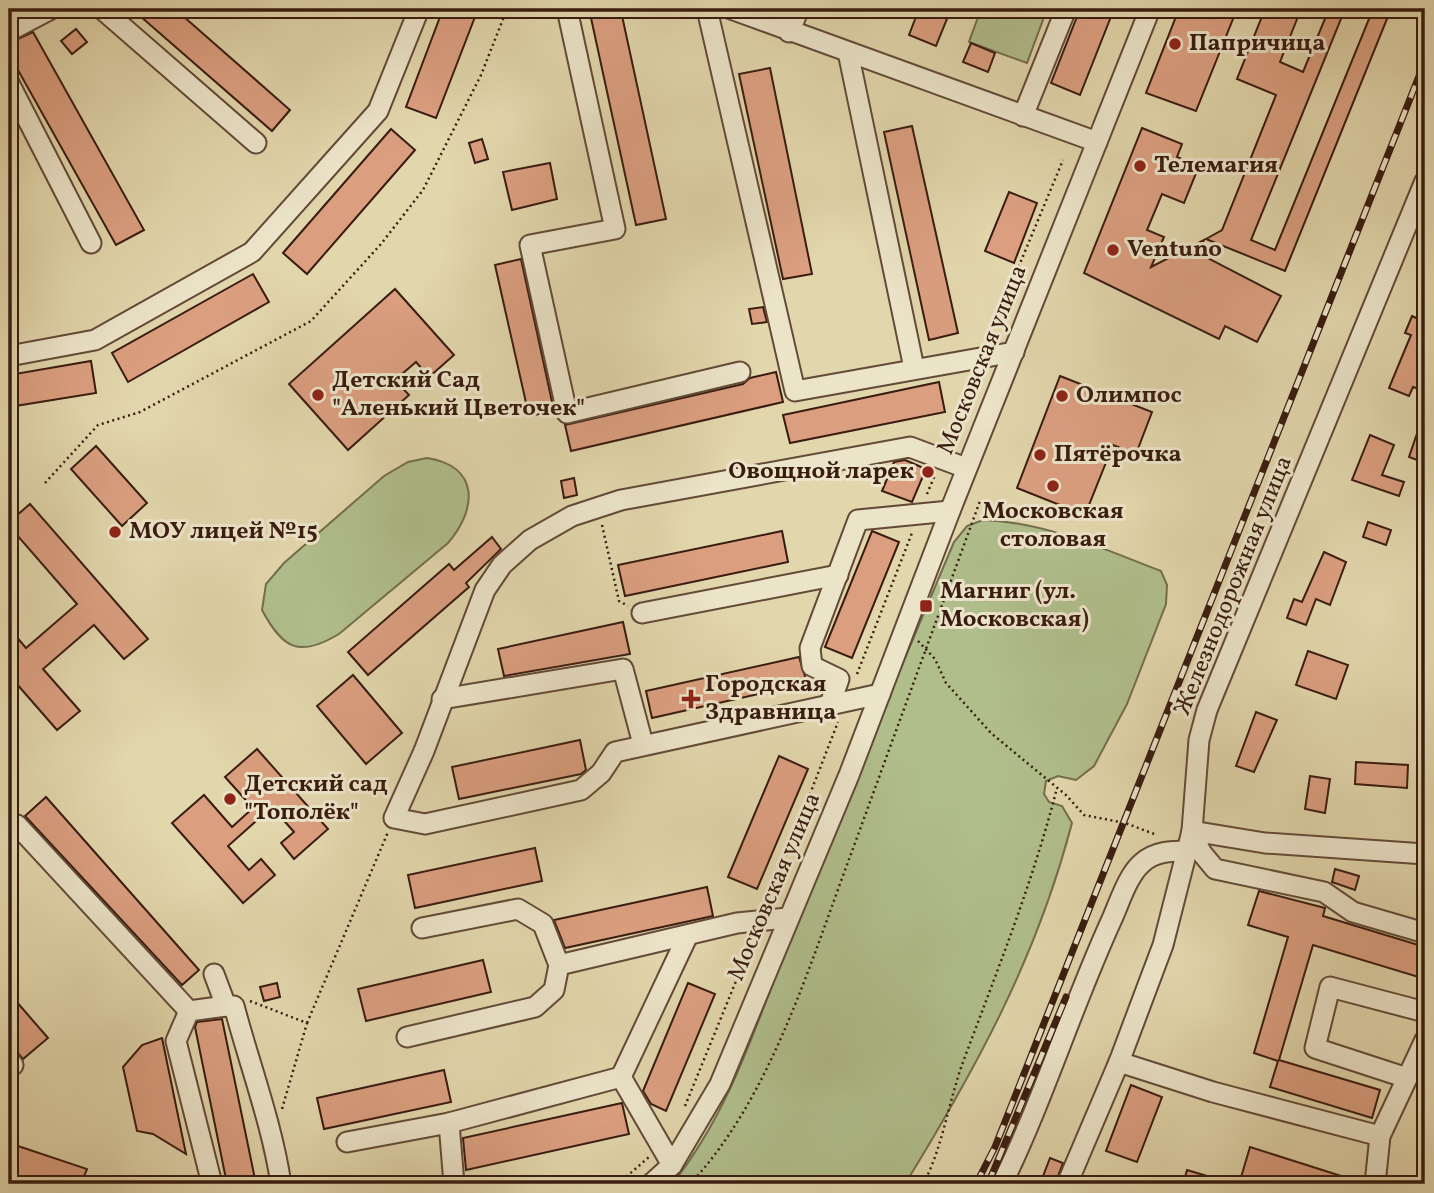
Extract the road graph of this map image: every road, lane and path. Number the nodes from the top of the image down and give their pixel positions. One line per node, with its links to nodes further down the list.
1 (51, 9): 11 (street)
2 (102, 9): 17 (street)
3 (419, 9): 21 (street)
4 (508, 9): 25 (path)
5 (567, 9): 23 (street)
6 (707, 9): 22 (street)
7 (732, 9): 12 (street)
8 (799, 9): 12 (street)
9 (1066, 9): 15 (street)
10 (1150, 9): 16 (street, Московская улица)
11 (9, 31)
12 (789, 32): 13 (street)
13 (848, 52): 15 (street); 22 (street)
14 (9, 83): 19 (street)
15 (1023, 116): 16 (street)
16 (1097, 142): 20 (street, Московская улица)
17 (256, 143)
18 (1425, 181): 42 (street, Железнодорожная улица)
19 (91, 243)
20 (1014, 352): 22 (street); 24 (street, Московская улица)
21 (9, 356)
22 (914, 368)
23 (740, 373)
24 (966, 468): 27 (street); 28 (street, Московская улица)
25 (45, 483)
26 (980, 501): 32 (path)
27 (598, 508): 30 (path); 34 (street)
28 (950, 511): 29 (street); 31 (street, Московская улица)
29 (838, 575): 30 (street); 35 (street)
30 (642, 613)
31 (904, 636): 32 (path); 33 (street, Московская улица)
32 (926, 648): 39 (path); 70 (path)
33 (880, 694): 35 (street); 46 (street, Московская улица)
34 (442, 699): 36 (street); 40 (street)
35 (830, 704): 36 (street)
36 (643, 744): 40 (street)
37 (9, 767): 38 (path)
38 (9, 773)
39 (1057, 788): 43 (path); 71 (path)
40 (394, 818): 55 (path)
41 (17, 824): 53 (street)
42 (1192, 831): 44 (street, Железнодорожная улица); 45 (street); 48 (street)
43 (1160, 837)
44 (1188, 851): 58 (street, Железнодорожная улица); 72 (street)
45 (1425, 854)
46 (787, 918): 49 (street); 65 (street, Московская улица)
47 (422, 928): 50 (street)
48 (1425, 933)
49 (687, 937): 50 (street); 59 (street)
50 (559, 965): 56 (street)
51 (214, 974): 52 (street)
52 (230, 1006): 53 (street); 55 (path); 63 (street)
53 (189, 1011): 66 (street)
54 (1425, 1012): 60 (street)
55 (307, 1023): 63 (path)
56 (407, 1037)
57 (1425, 1040): 60 (street)
58 (1119, 1062): 62 (street); 73 (street, Железнодорожная улица)
59 (621, 1077): 61 (street); 65 (street)
60 (1407, 1078): 62 (street)
61 (449, 1123): 64 (street); 68 (street)
62 (1380, 1136): 74 (street)
63 (274, 1139): 67 (street)
64 (347, 1142)
65 (672, 1165): 69 (street, Московская улица)
66 (212, 1184)
67 (281, 1184)
68 (454, 1184)
69 (651, 1184)
70 (690, 1184)
71 (923, 1184)
72 (1002, 1184)
73 (1067, 1184)
74 (1375, 1184)

